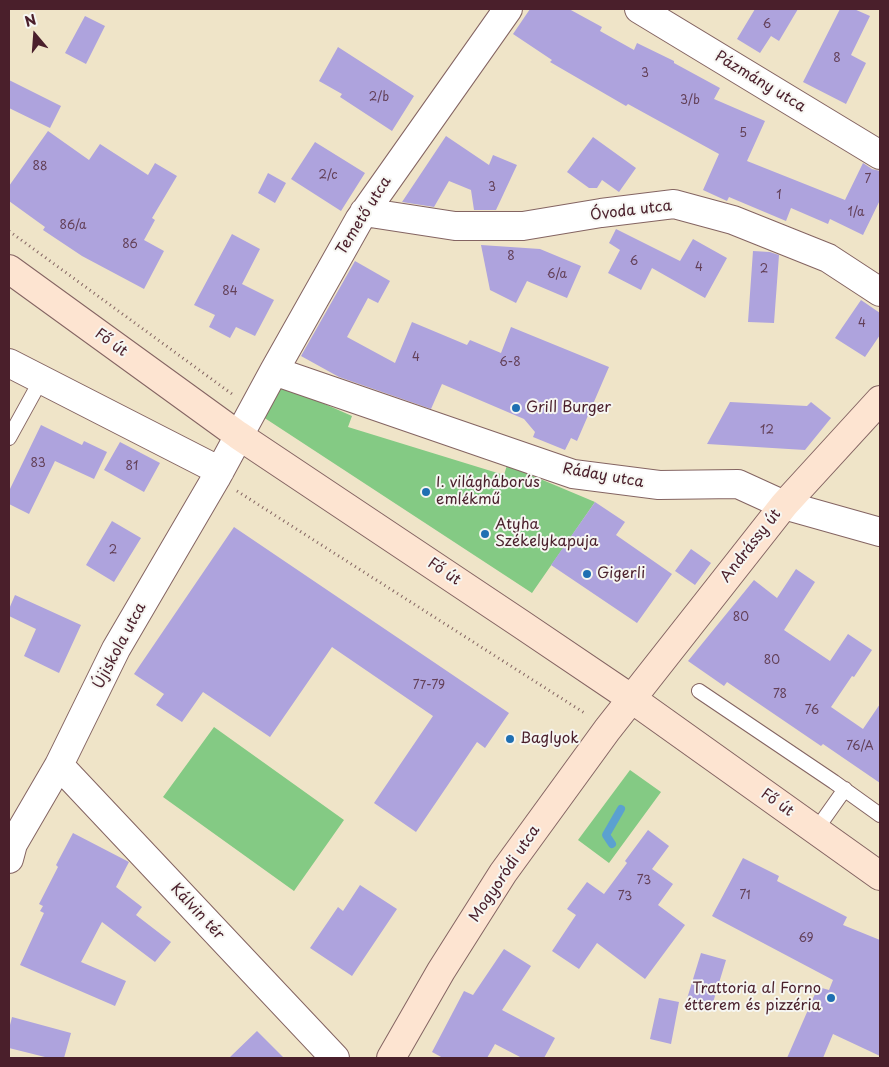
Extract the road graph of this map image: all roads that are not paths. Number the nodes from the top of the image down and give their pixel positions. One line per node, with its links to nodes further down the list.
1 (508, 9): 4 (street, Temető utca)
2 (639, 9): 3 (street, Pázmány utca)
3 (880, 155)
4 (364, 212): 6 (street, Óvoda utca); 8 (street, Temető utca)
5 (9, 269): 11 (main road, Fő út)
6 (880, 292)
7 (9, 363): 9 (street)
8 (274, 371): 11 (street, Temető utca); 14 (street, Ráday utca)
9 (40, 379): 12 (lane); 13 (street)
10 (880, 400): 14 (main road, Andrássy út)
11 (238, 435): 13 (street, Újiskola utca); 17 (main road, Fő út)
12 (9, 438)
13 (218, 475): 18 (street, Újiskola utca)
14 (784, 505): 15 (street, Ráday utca); 17 (main road, Andrássy út)
15 (880, 532)
16 (699, 691): 19 (lane)
17 (632, 700): 21 (main road, Fő út); 25 (main road, Mogyoródi utca)
18 (60, 765): 22 (street, Újiskola utca); 24 (street, Kálvin tér)
19 (845, 789): 20 (lane); 21 (lane)
20 (880, 815)
21 (816, 830): 23 (main road, Fő út)
22 (9, 858)
23 (880, 876)
24 (335, 1058)
25 (391, 1058)

